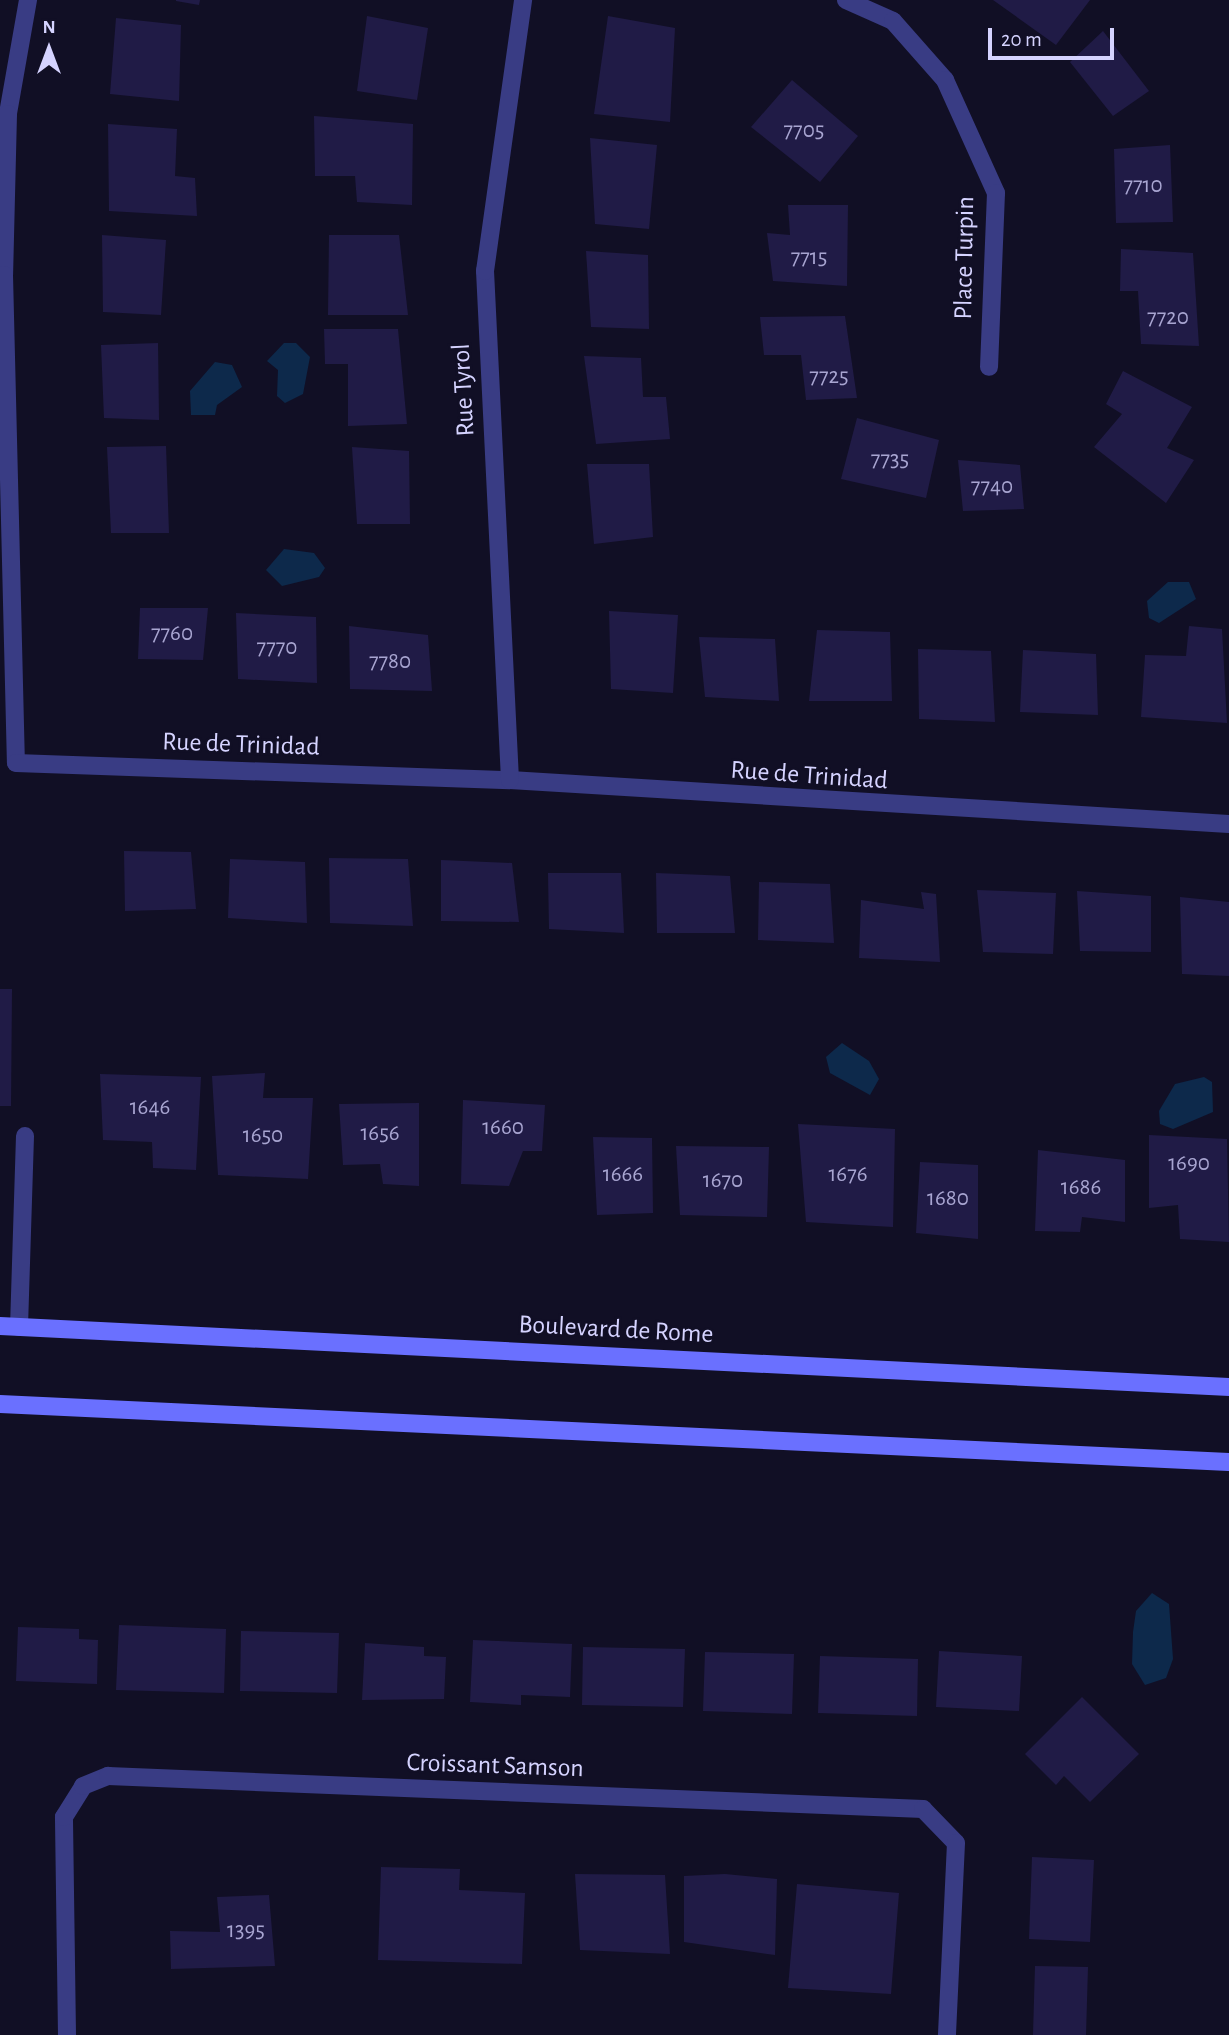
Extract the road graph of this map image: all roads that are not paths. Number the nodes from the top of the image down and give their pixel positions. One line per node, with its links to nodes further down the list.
1 (28, 0): 5 (street, Rue de Trinidad)
2 (523, 0): 5 (street, Rue Tyrol)
3 (846, 0): 4 (street, Place Turpin)
4 (989, 367)
5 (510, 780): 6 (street, Rue de Trinidad)
6 (1229, 824)
7 (25, 1136): 9 (street)
8 (0, 1326): 9 (main road, Boulevard de Rome)
9 (19, 1327): 10 (main road, Boulevard de Rome)
10 (1229, 1387)
11 (0, 1404): 12 (main road)
12 (1229, 1462)
13 (67, 2035): 14 (street, Croissant Samson)
14 (947, 2035)

